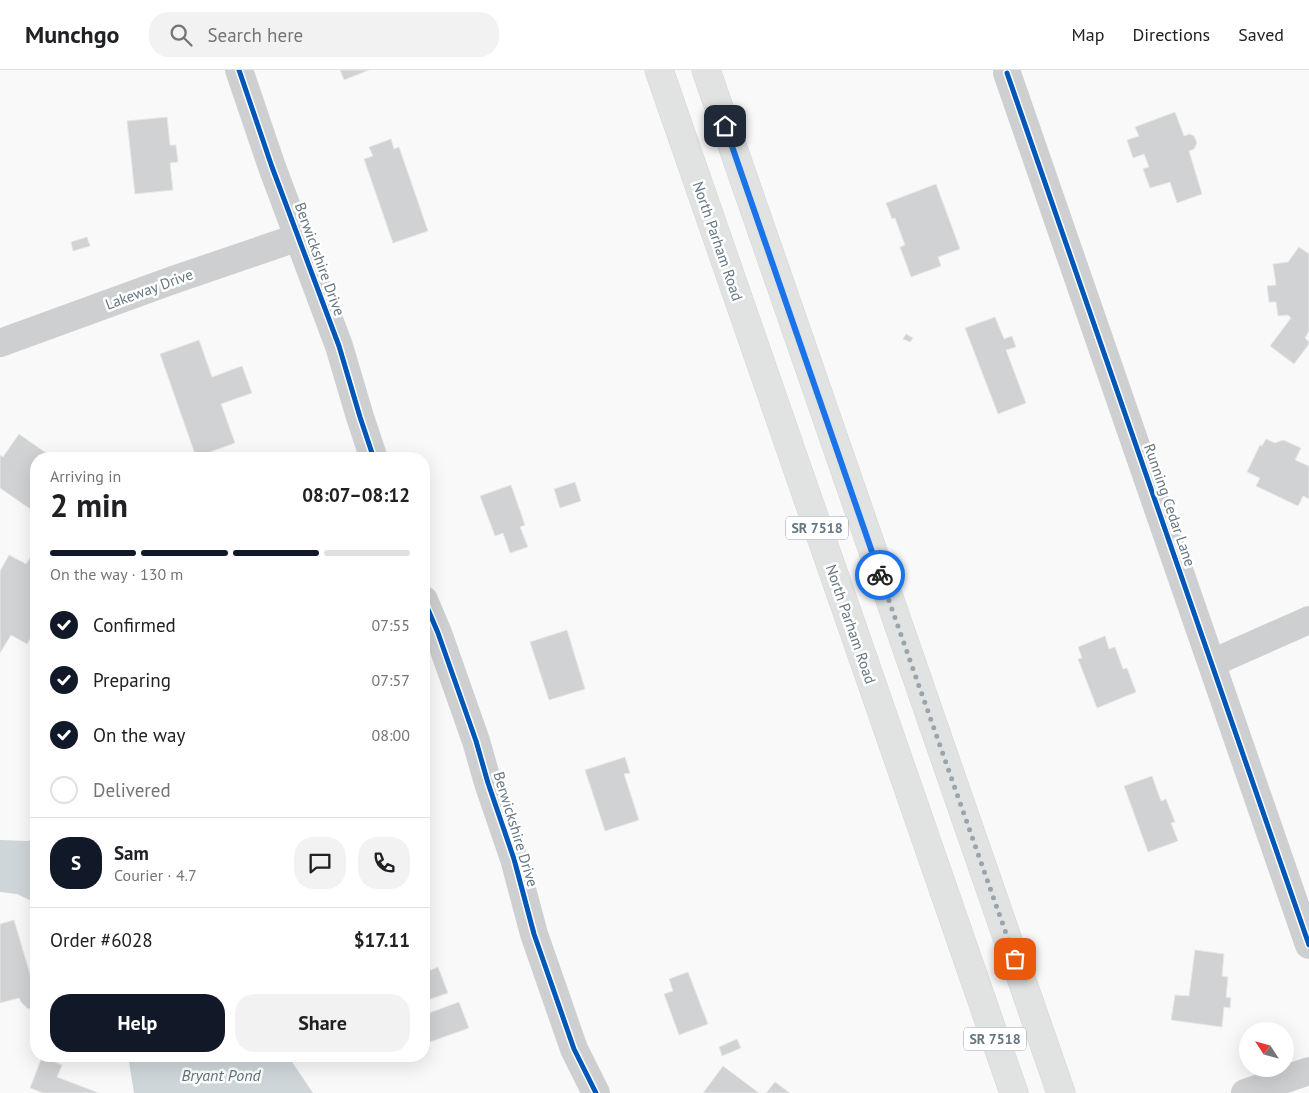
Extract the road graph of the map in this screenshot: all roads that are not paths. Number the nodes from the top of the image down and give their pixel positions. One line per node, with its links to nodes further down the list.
1 (239, 70): 5 (street, Berwickshire Drive)
2 (659, 70): 14 (highway, North Parham Road / SR 7518)
3 (706, 70): 15 (highway, SR 7518)
4 (1007, 73): 10 (street, Running Cedar Lane)
5 (299, 236): 6 (street, Lakeway Drive); 7 (street, Berwickshire Drive)
6 (0, 343)
7 (372, 452)
8 (430, 614): 13 (street, Berwickshire Drive)
9 (1309, 620): 10 (street)
10 (1212, 663): 11 (street, Running Cedar Lane)
11 (1309, 945)
12 (1309, 1071): 16 (street)
13 (596, 1093)
14 (1014, 1093)
15 (1061, 1093)
16 (1245, 1093)

